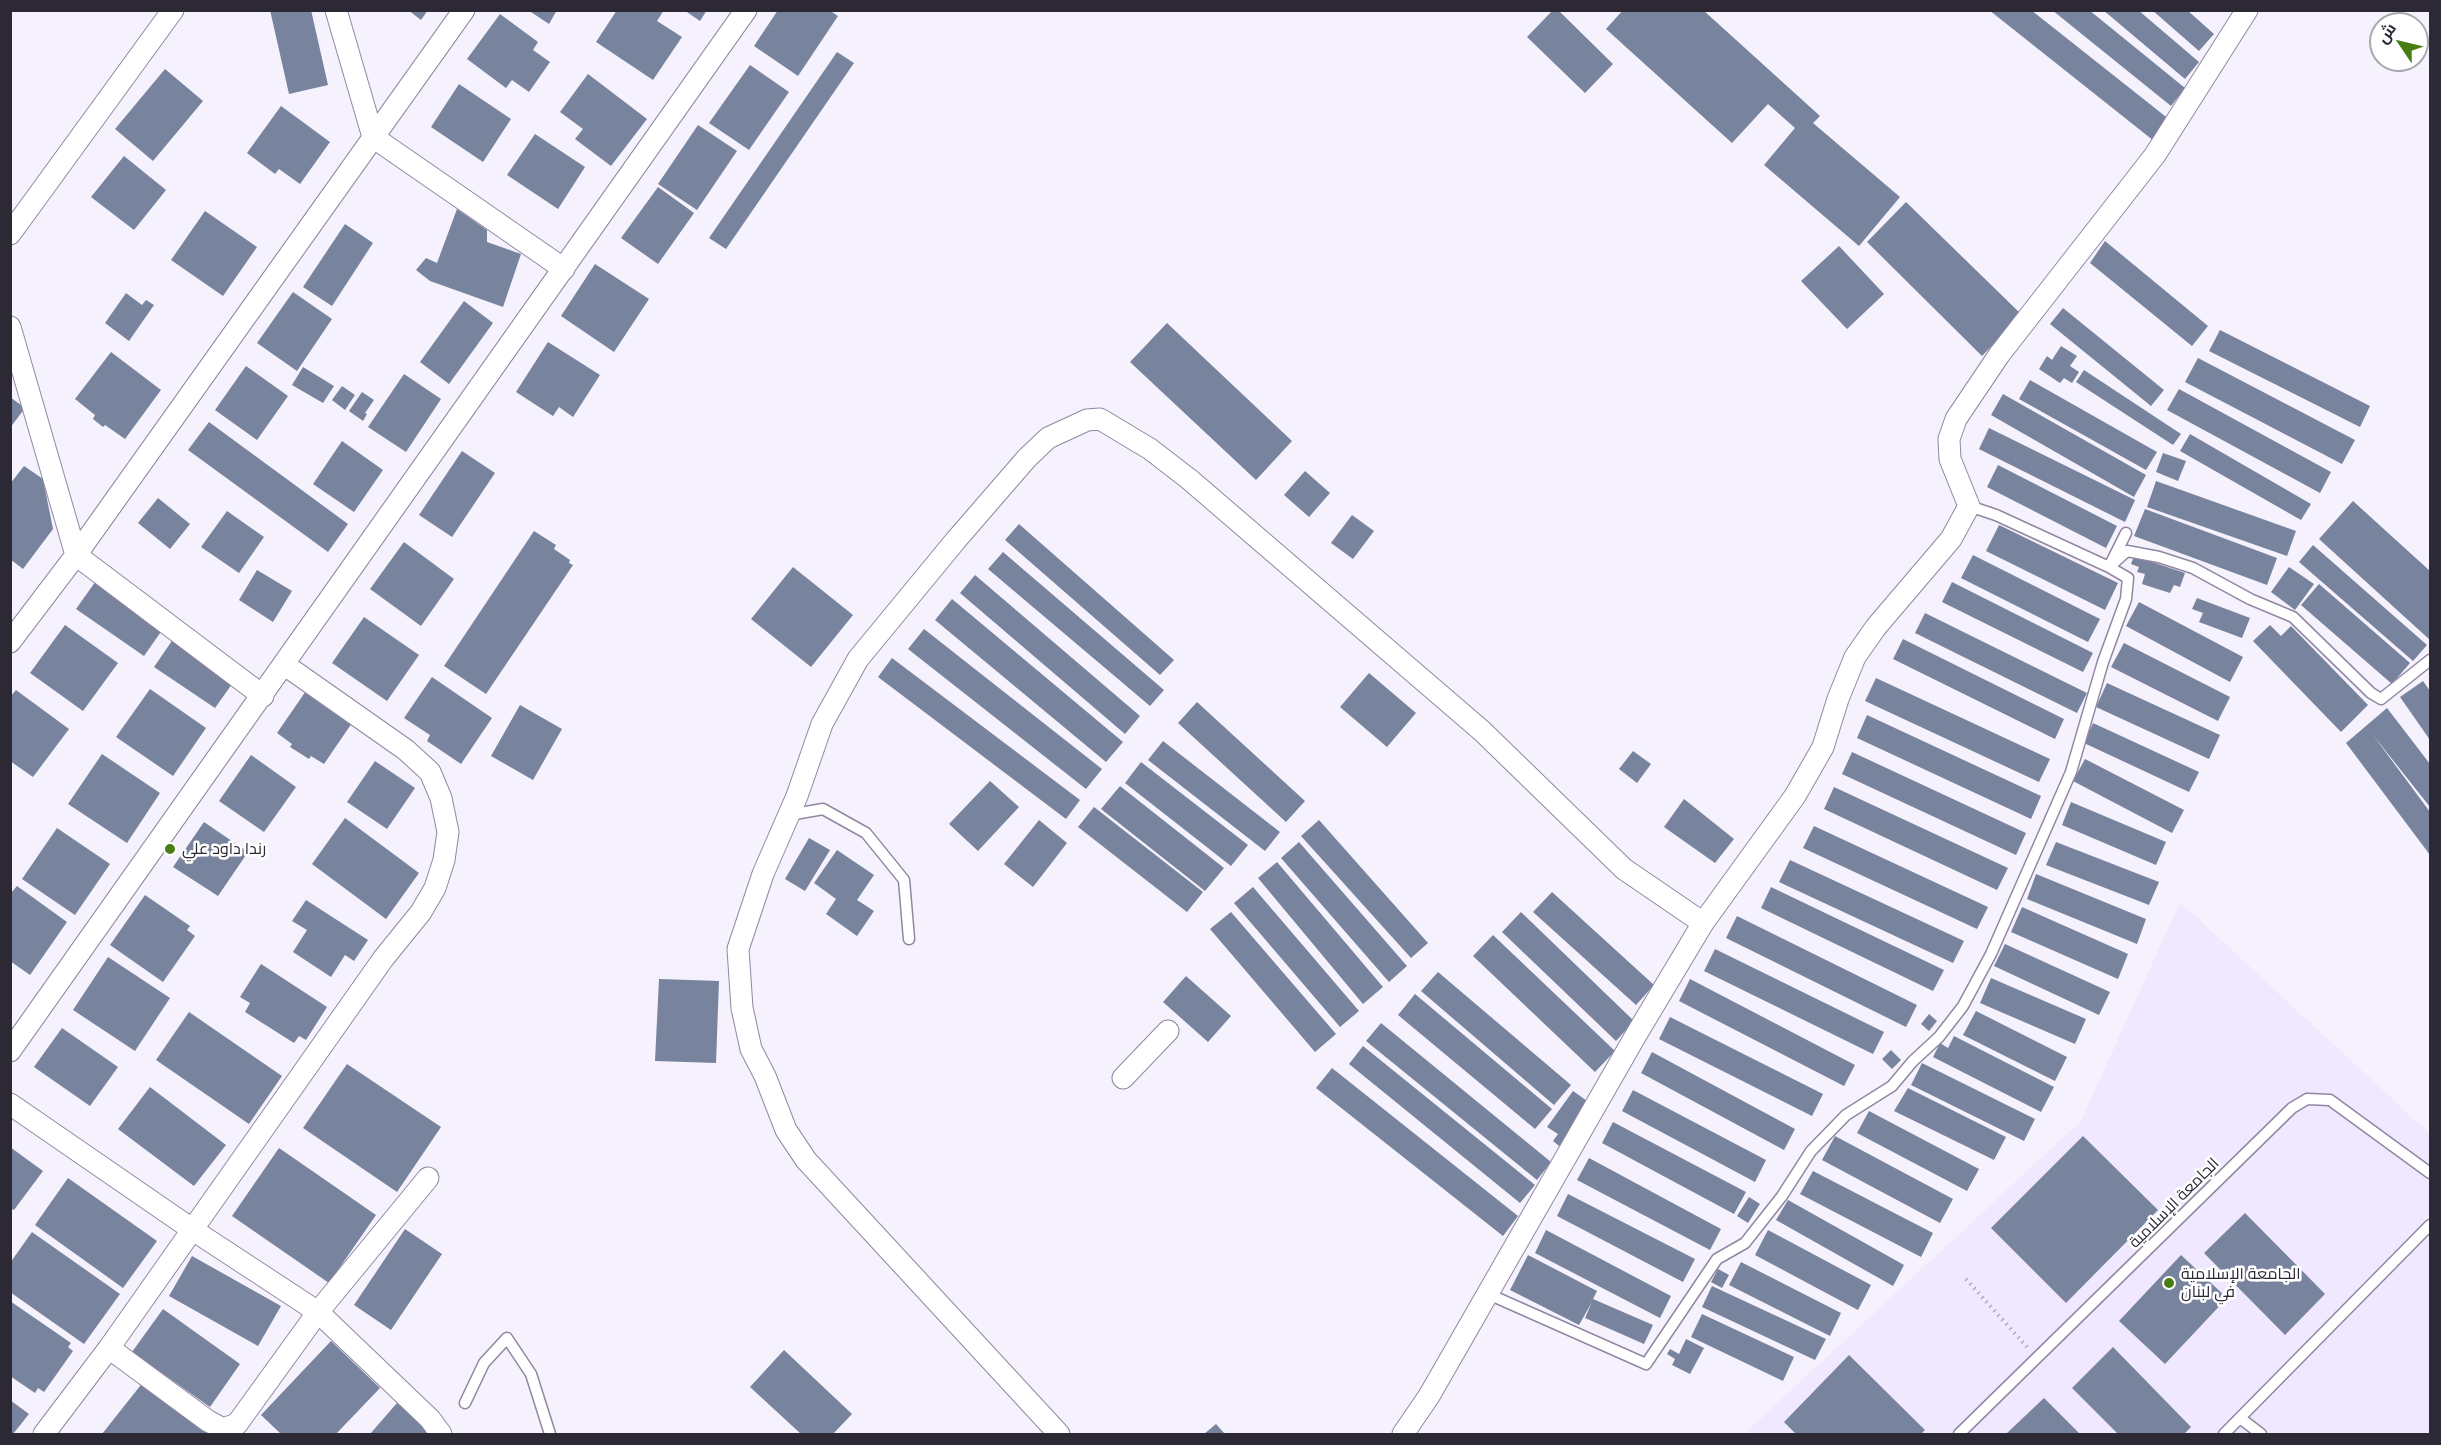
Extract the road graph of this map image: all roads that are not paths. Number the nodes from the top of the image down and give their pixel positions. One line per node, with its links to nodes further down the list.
1 (173, 10): 7 (street)
2 (336, 10): 6 (street)
3 (464, 10): 6 (street)
4 (746, 10): 8 (street)
5 (2247, 10): 10 (street)
6 (373, 137): 8 (street); 12 (street)
7 (10, 234)
8 (564, 269): 16 (street)
9 (10, 327): 12 (street)
10 (1969, 506): 13 (lane); 19 (street)
11 (2126, 533): 13 (lane)
12 (76, 555): 14 (street); 17 (street)
13 (2109, 567): 15 (lane); 29 (lane)
14 (10, 642)
15 (2430, 660)
16 (285, 665): 17 (street); 28 (street)
17 (263, 696): 22 (street)
18 (789, 815): 19 (street); 20 (lane); 37 (street)
19 (1703, 923): 29 (street)
20 (909, 939)
21 (1168, 1031): 23 (street)
22 (10, 1051)
23 (1123, 1078)
24 (10, 1104): 28 (street)
25 (2430, 1173): 39 (lane, الجامعة الإسلامية)
26 (429, 1178): 30 (street)
27 (2430, 1225): 33 (lane)
28 (193, 1230): 30 (street); 31 (street)
29 (1486, 1293): 38 (street)
30 (318, 1312): 31 (street); 35 (street)
31 (109, 1348): 34 (street)
32 (465, 1402): 36 (lane)
33 (2240, 1418): 40 (lane); 41 (lane)
34 (44, 1434)
35 (441, 1434)
36 (550, 1434)
37 (1059, 1434)
38 (1403, 1434)
39 (1959, 1434)
40 (2224, 1434)
41 (2261, 1434)

